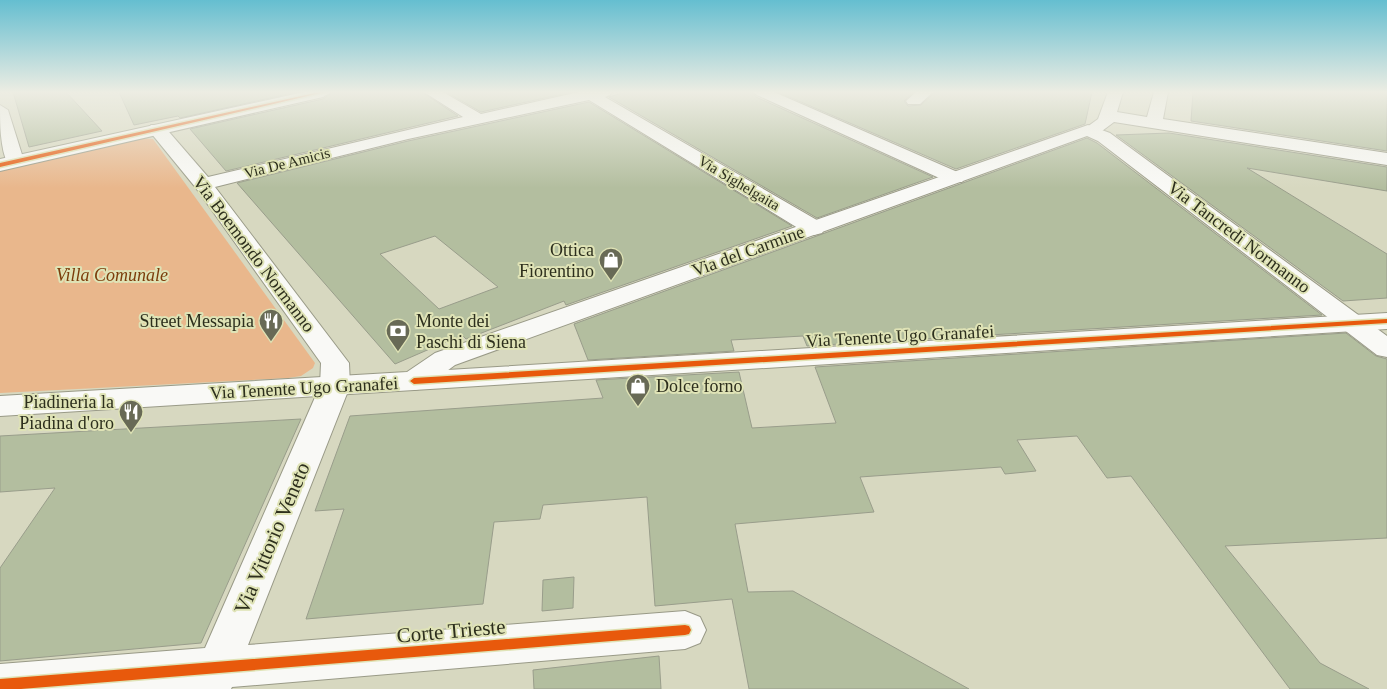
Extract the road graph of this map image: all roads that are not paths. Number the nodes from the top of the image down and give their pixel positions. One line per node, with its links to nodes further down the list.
1 (2, 124): 11 (street)
2 (179, 124): 8 (street)
3 (456, 124): 13 (street, Via De Amicis)
4 (645, 124): 14 (street, Via Sighelgaita)
5 (834, 124): 12 (street)
6 (1101, 124): 9 (street, Via del Carmine)
7 (1161, 124): 10 (street)
8 (157, 129): 11 (street); 13 (street, Via Boemondo Normanno)
9 (1088, 130): 12 (street, Via del Carmine); 16 (street, Via Tancredi Normanno)
10 (1387, 159)
11 (7, 163)
12 (955, 178): 14 (street, Via del Carmine)
13 (202, 184): 19 (street, Via Boemondo Normanno)
14 (814, 228): 18 (street, Via del Carmine)
15 (1387, 321): 16 (street, Via Tenente Ugo Granafei)
16 (1355, 323): 17 (street, Via Tancredi Normanno); 18 (street, Via Tenente Ugo Granafei)
17 (1387, 349)
18 (414, 382): 19 (street, Via Tenente Ugo Granafei)
19 (335, 386): 20 (street, Via Tenente Ugo Granafei); 22 (street, Via Vittorio Veneto)
20 (0, 406)
21 (685, 630): 22 (street, Corte Trieste)
22 (214, 678): 23 (street, Corte Trieste)
23 (0, 685)

